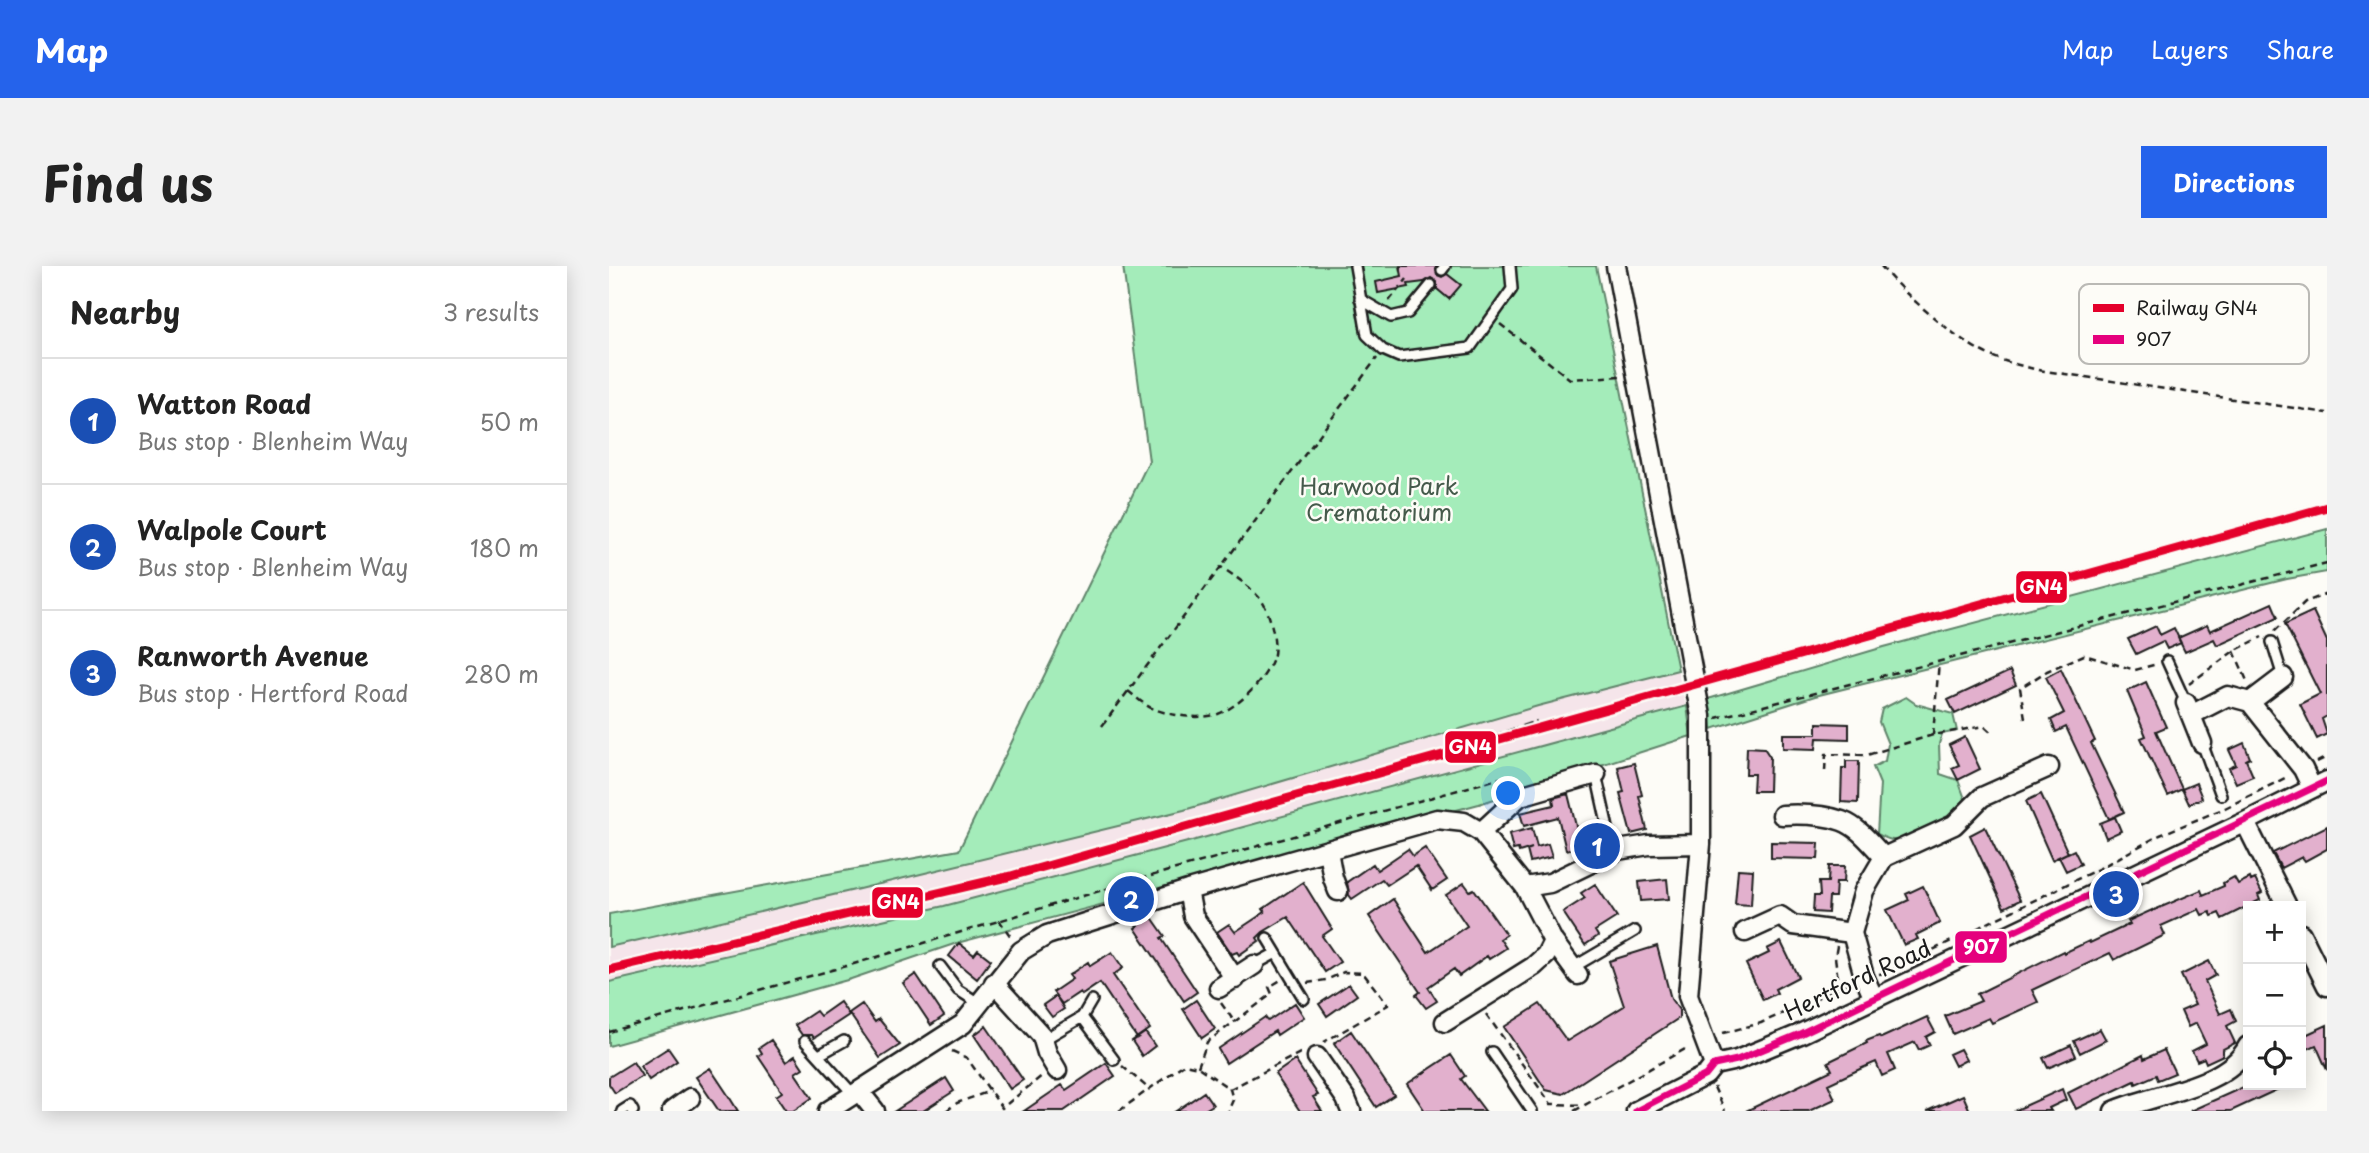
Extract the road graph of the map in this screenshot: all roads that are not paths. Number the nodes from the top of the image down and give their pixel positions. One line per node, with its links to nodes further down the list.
1 (1355, 266): 5 (lane)
2 (1510, 266): 5 (lane)
3 (1616, 266): 20 (street)
4 (1431, 285): 5 (lane)
5 (1360, 299)
6 (2272, 642): 8 (lane)
7 (2167, 661): 10 (lane)
8 (2283, 677): 9 (street)
9 (2253, 700): 10 (street); 14 (street)
10 (2186, 703): 11 (street)
11 (2202, 743): 15 (lane)
12 (2049, 767): 22 (street)
13 (1596, 774): 18 (street); 19 (lane)
14 (2319, 785): 17 (street, Hertford Road)
15 (2221, 795)
16 (1782, 815): 22 (street)
17 (2245, 822): 26 (street); 42 (street, Hertford Road)
18 (1481, 832): 21 (street); 23 (street)
19 (1610, 836)
20 (1701, 844): 23 (street); 56 (street)
21 (1328, 851): 24 (street); 25 (street)
22 (1884, 857): 29 (street)
23 (1525, 887): 31 (street)
24 (1188, 891): 37 (street); 38 (street)
25 (1338, 891)
26 (2284, 901)
27 (1635, 931): 36 (lane)
28 (1745, 932): 29 (street)
29 (1845, 932): 42 (street)
30 (1267, 937): 32 (lane)
31 (1553, 941): 36 (street); 46 (street)
32 (1276, 953): 33 (lane); 41 (lane)
33 (1254, 965): 37 (street)
34 (940, 966): 44 (lane)
35 (2308, 967): 39 (street)
36 (1575, 972)
37 (1235, 979): 40 (street)
38 (995, 983): 44 (street); 47 (street)
39 (2327, 986)
40 (1219, 988)
41 (1304, 999)
42 (1874, 999): 56 (street, Hertford Road)
43 (1092, 1000): 45 (lane)
44 (980, 1004): 57 (street)
45 (1082, 1017): 47 (lane); 54 (lane)
46 (1445, 1022)
47 (1043, 1040): 55 (street)
48 (805, 1041): 52 (lane)
49 (844, 1041): 52 (lane)
50 (1492, 1052): 63 (lane)
51 (2243, 1054): 65 (street)
52 (819, 1055): 57 (lane)
53 (1317, 1058): 62 (street)
54 (1114, 1060)
55 (1056, 1068)
56 (1710, 1070): 64 (street, Hertford Road)
57 (857, 1093): 60 (street); 61 (street)
58 (690, 1098): 59 (street)
59 (672, 1111)
60 (828, 1111)
61 (875, 1111)
62 (1351, 1111)
63 (1532, 1111)
64 (1636, 1111)
65 (2114, 1111)

